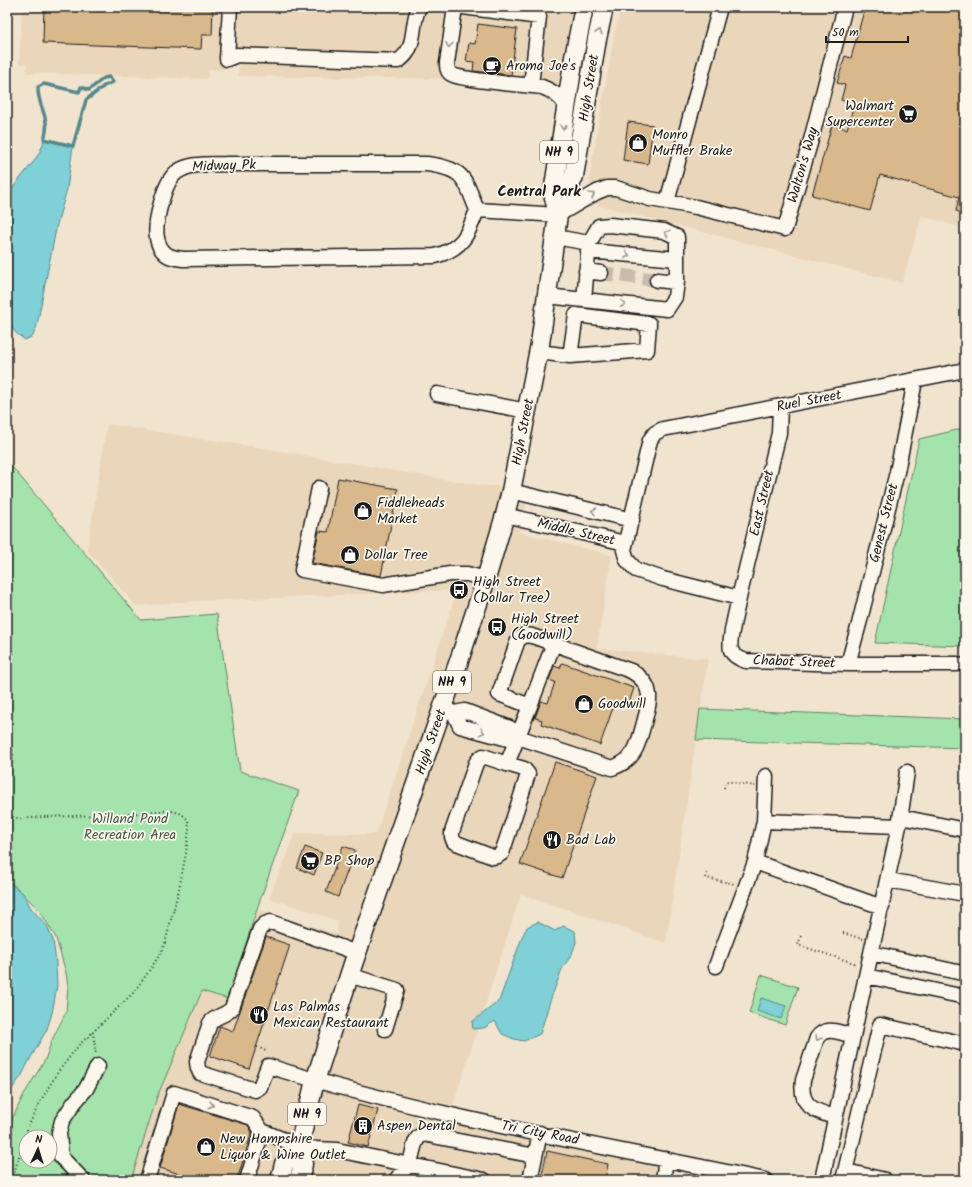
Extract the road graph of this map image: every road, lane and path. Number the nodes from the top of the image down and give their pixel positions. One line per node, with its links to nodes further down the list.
1 (230, 7): 2 (street)
2 (419, 7)
3 (455, 7): 9 (street, one-way to 9)
4 (463, 7): 9 (street)
5 (584, 7): 10 (main road, High Street / NH 9)
6 (604, 7): 13 (main road, High Street / NH 9, one-way to 6)
7 (720, 7): 11 (street)
8 (845, 7): 11 (street, Walton's Way)
9 (531, 86): 10 (street)
10 (566, 105): 13 (main road, High Street / NH 9, one-way to 13)
11 (667, 202): 13 (street, one-way to 11)
12 (477, 210): 12 (street, Midway Pk); 13 (street)
13 (558, 214): 14 (main road, High Street / NH 9)
14 (555, 237): 15 (street); 21 (main road, High Street / NH 9)
15 (589, 247): 16 (street, one-way to 16); 16 (street, one-way to 15); 17 (street)
16 (677, 259): 20 (street)
17 (586, 271): 18 (street); 22 (street)
18 (601, 273)
19 (657, 280): 20 (street)
20 (677, 282): 22 (street, one-way to 20)
21 (547, 296): 22 (street); 23 (main road, High Street / NH 9)
22 (584, 300)
23 (539, 352): 24 (street); 29 (main road, High Street / NH 9)
24 (570, 356): 24 (street)
25 (965, 370): 26 (street, Ruel Street)
26 (915, 381): 28 (street, Ruel Street); 39 (street, Genest Street)
27 (437, 394): 29 (street)
28 (780, 406): 30 (street, Ruel Street); 37 (street, East Street)
29 (527, 411): 32 (main road, High Street / NH 9)
30 (654, 433): 34 (street, Middle Street)
31 (319, 488): 36 (street)
32 (511, 491): 33 (main road, High Street / NH 9); 34 (street, Middle Street, one-way to 32)
33 (505, 515): 35 (street, Middle Street); 36 (main road, High Street / NH 9)
34 (632, 520): 35 (street, Middle Street)
35 (625, 543): 37 (street)
36 (486, 580): 42 (main road, High Street / NH 9)
37 (739, 598): 39 (street, Chabot Street)
38 (554, 643): 41 (street); 41 (street); 44 (street)
39 (848, 664): 40 (street, Chabot Street)
40 (957, 664)
41 (530, 706): 44 (street)
42 (448, 711): 44 (street); 63 (main road, High Street / NH 9)
43 (7, 731): 45 (path)
44 (518, 737): 46 (street)
45 (7, 764)
46 (507, 764): 46 (street)
47 (907, 772): 52 (street)
48 (766, 782): 49 (path); 51 (street)
49 (724, 788)
50 (7, 811): 70 (path)
51 (764, 821): 52 (street); 54 (street)
52 (900, 822): 53 (street); 56 (street)
53 (965, 830)
54 (755, 862): 57 (street); 59 (street)
55 (707, 873): 57 (path)
56 (888, 880): 58 (street); 59 (street)
57 (746, 886): 64 (street)
58 (965, 894)
59 (882, 907): 62 (street)
60 (844, 933): 62 (path)
61 (801, 936): 65 (path)
62 (872, 948): 65 (street); 66 (street)
63 (357, 952): 67 (main road, High Street / NH 9); 76 (street, Tri City Road)
64 (716, 966)
65 (867, 972): 68 (street); 71 (street)
66 (962, 973)
67 (349, 975): 69 (street); 76 (main road, High Street / NH 9)
68 (965, 997)
69 (385, 1029)
70 (93, 1032): 75 (path); 85 (path)
71 (853, 1036): 77 (street); 77 (street, one-way to 77)
72 (965, 1044): 84 (street)
73 (257, 1047): 74 (path)
74 (266, 1051)
75 (98, 1066): 86 (street)
76 (315, 1081): 79 (street, Tri City Road); 80 (main road, High Street / NH 9)
77 (835, 1117): 96 (street)
78 (262, 1131): 80 (street); 87 (street, one-way to 78); 88 (street)
79 (540, 1133): 81 (street); 82 (street, Tri City Road)
80 (299, 1146): 83 (street); 89 (main road, NH 9); 90 (main road, NH 9)
81 (535, 1156): 83 (street); 93 (street)
82 (666, 1159): 94 (street); 95 (street, Tri City Road)
83 (409, 1164): 91 (street); 92 (street)
84 (845, 1176): 97 (street)
85 (12, 1180)
86 (83, 1180)
87 (147, 1180)
88 (247, 1180)
89 (280, 1180)
90 (299, 1180)
91 (396, 1180)
92 (484, 1180)
93 (530, 1180)
94 (663, 1180)
95 (765, 1180)
96 (822, 1180)
97 (885, 1180)

